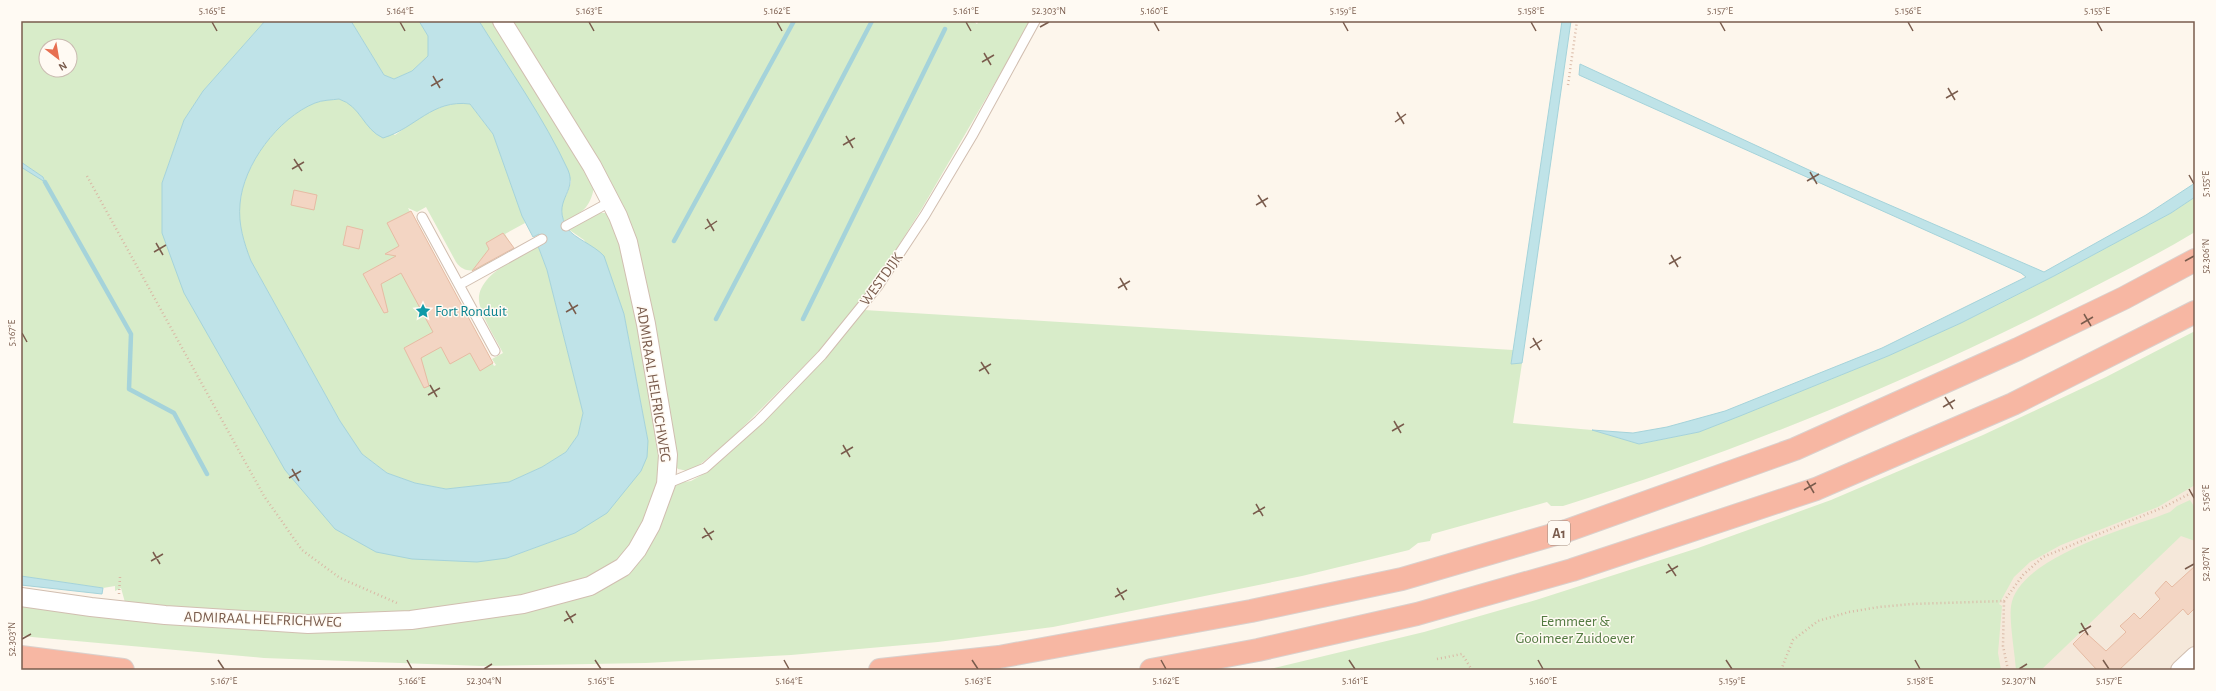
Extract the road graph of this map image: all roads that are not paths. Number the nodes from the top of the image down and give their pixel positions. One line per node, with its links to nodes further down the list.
1 (502, 21): 3 (street, ADMIRAAL HELFRICHWEG)
2 (1035, 21): 11 (lane, WESTDIJK)
3 (610, 202): 5 (lane); 11 (street, ADMIRAAL HELFRICHWEG)
4 (422, 217): 8 (lane)
5 (566, 226)
6 (542, 239): 8 (lane)
7 (2195, 260): 16 (highway, A1)
8 (459, 285): 10 (lane)
9 (2195, 312): 17 (highway)
10 (495, 351)
11 (666, 484): 12 (street, ADMIRAAL HELFRICHWEG)
12 (21, 597)
13 (2195, 656): 18 (street)
14 (21, 657): 15 (highway)
15 (123, 670)
16 (880, 670)
17 (1151, 670)
18 (2180, 670)

